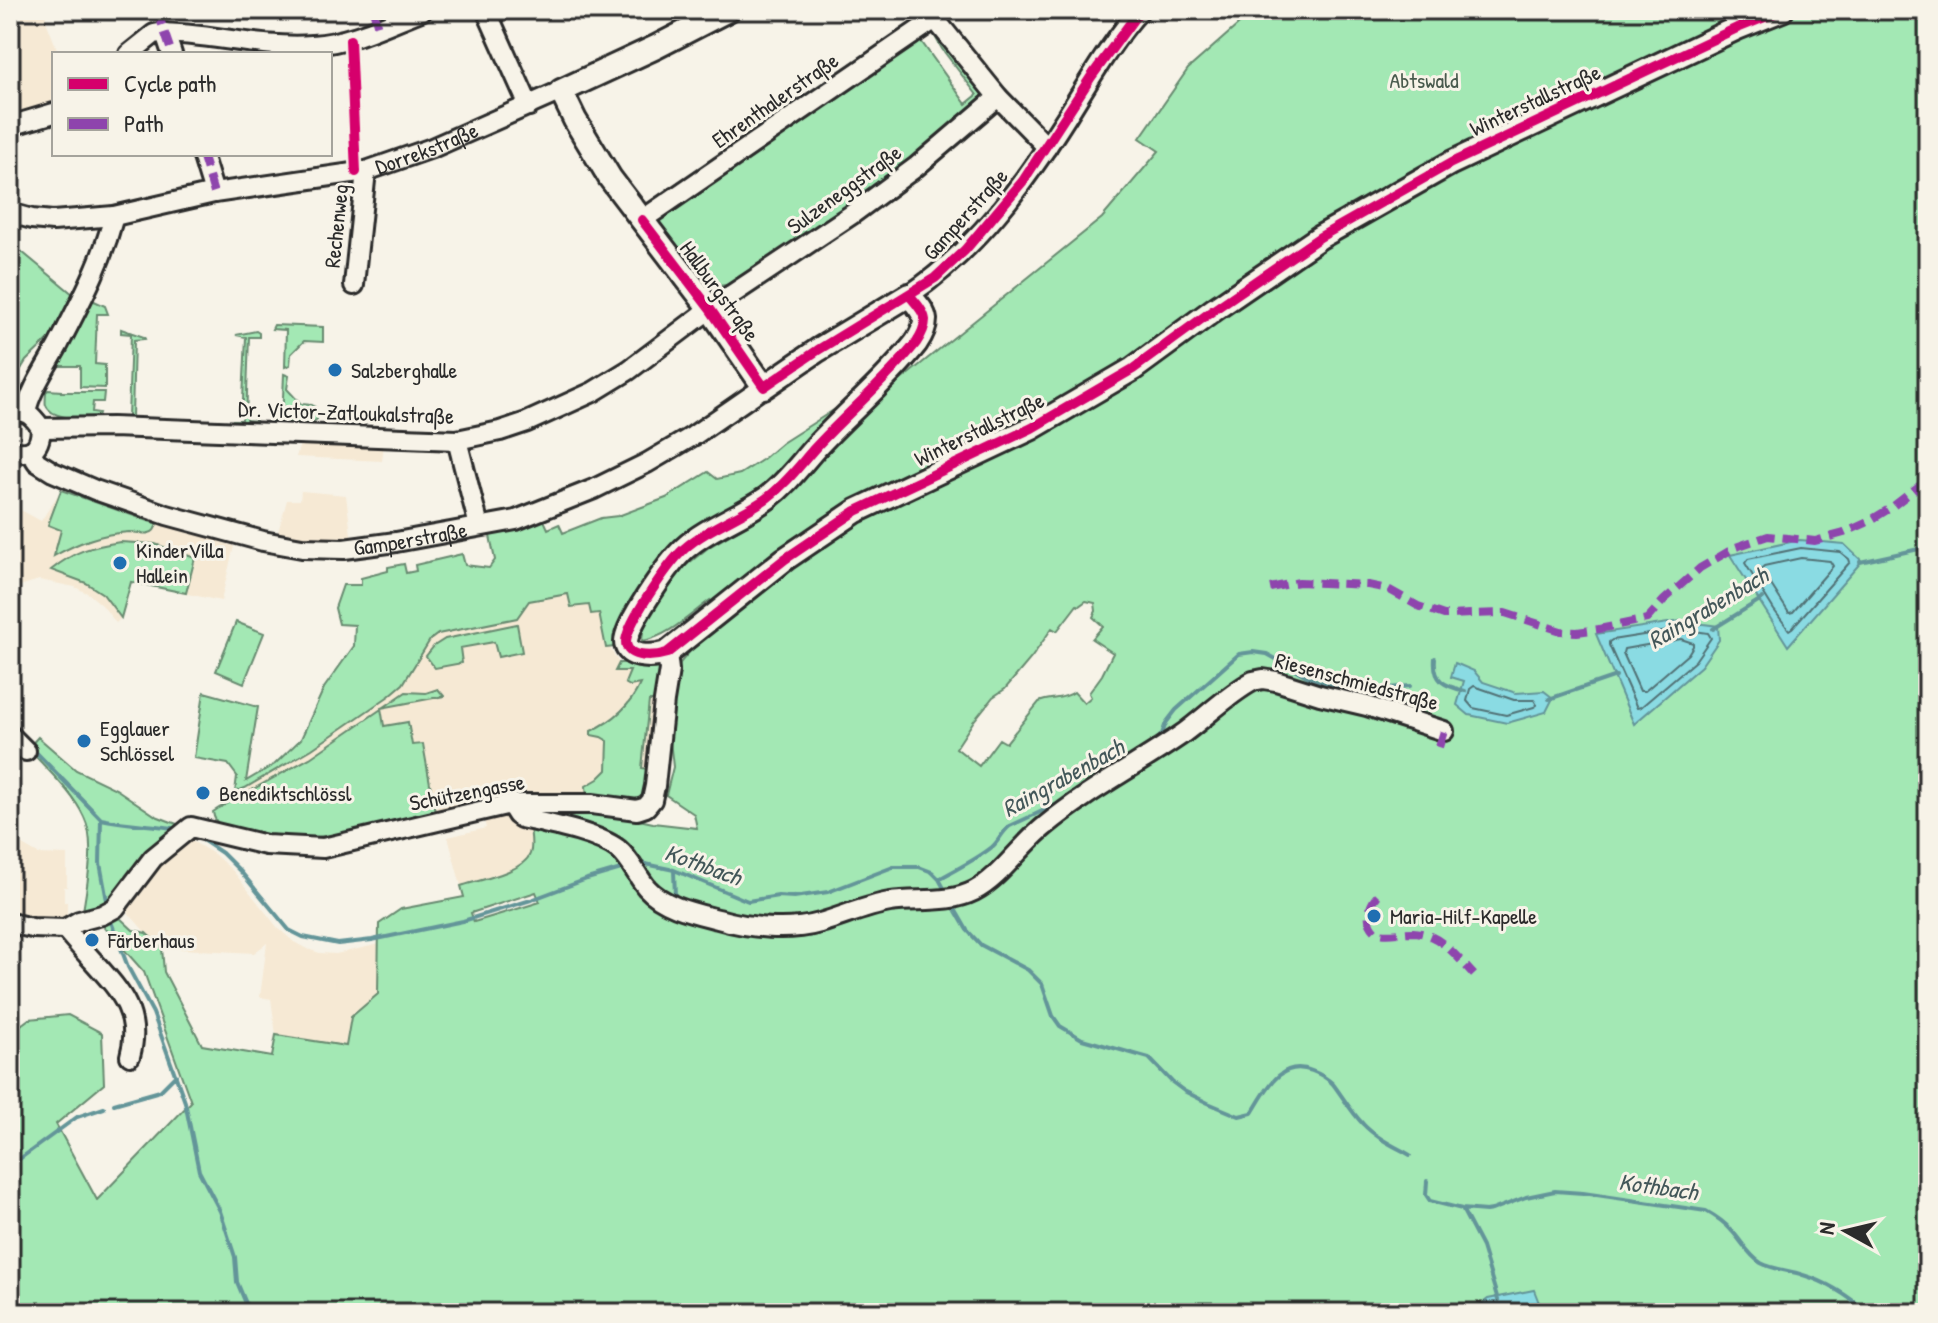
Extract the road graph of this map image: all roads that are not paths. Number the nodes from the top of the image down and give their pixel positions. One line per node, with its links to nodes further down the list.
1 (423, 10): 6 (street)
2 (486, 10): 11 (street)
3 (728, 10): 9 (street, Dorrekstraße)
4 (1140, 10): 14 (street, Gamperstraße)
5 (1782, 10): 31 (street, Winterstallstraße)
6 (165, 33): 7 (street); 8 (street)
7 (132, 52)
8 (171, 52)
9 (561, 91): 11 (street, Dorrekstraße); 20 (street, Hallburgstraße)
10 (998, 97): 14 (street); 20 (street, Ehrenthalerstraße); 23 (street, Sulzeneggstraße)
11 (529, 106): 16 (street, Dorrekstraße)
12 (52, 114): 13 (street)
13 (10, 126)
14 (1047, 147): 22 (street, Gamperstraße)
15 (203, 156): 17 (street)
16 (366, 171): 17 (street, Dorrekstraße); 21 (street, Rechenweg)
17 (214, 193): 19 (street, Dorrekstraße)
18 (10, 213): 19 (street, Dorrekstraße)
19 (114, 216): 25 (street)
20 (642, 220): 23 (street, Hallburgstraße)
21 (354, 285)
22 (909, 295): 24 (street, Gamperstraße); 31 (street)
23 (710, 309): 24 (street, Hallburgstraße); 27 (street, Dr. Victor-Zatloukalstraße)
24 (764, 387): 30 (street, Gamperstraße)
25 (18, 413): 26 (street)
26 (41, 428): 27 (street, Dr. Victor-Zatloukalstraße); 29 (street)
27 (457, 440): 30 (street)
28 (10, 451): 29 (street)
29 (30, 451): 30 (street, Gamperstraße)
30 (479, 526)
31 (667, 653): 35 (street, Schützengasse)
32 (1444, 731): 35 (street, Riesenschmiedstraße)
33 (10, 735): 34 (street)
34 (26, 751)
35 (510, 804): 37 (street, Schützengasse)
36 (10, 923): 37 (street)
37 (65, 929): 38 (street)
38 (130, 1056)

